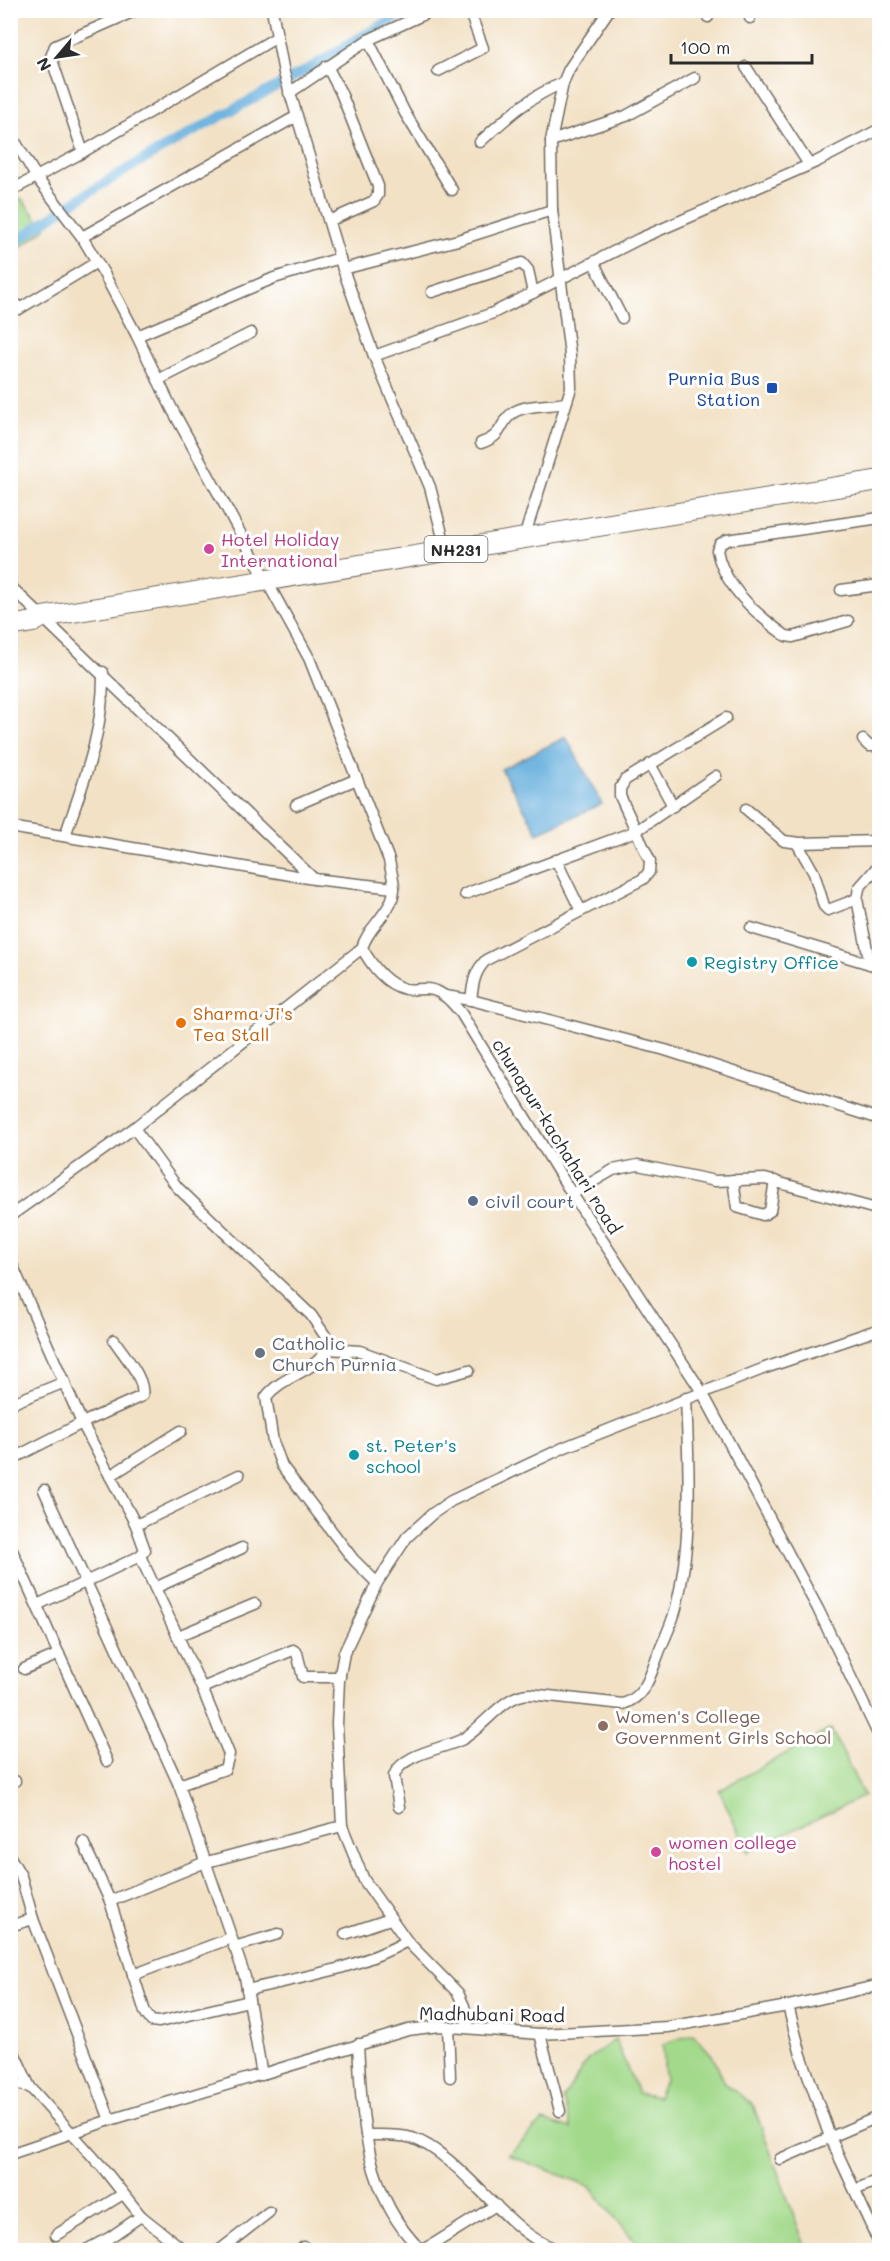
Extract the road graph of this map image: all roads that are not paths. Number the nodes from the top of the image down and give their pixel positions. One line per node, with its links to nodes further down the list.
1 (137, 10): 19 (street)
2 (272, 10): 6 (street)
3 (433, 10): 7 (street)
4 (469, 10): 10 (street)
5 (605, 13): 12 (street)
6 (277, 37): 13 (street); 19 (street)
7 (368, 40): 8 (street); 22 (street)
8 (327, 66): 13 (street); 25 (street)
9 (746, 67): 20 (street)
10 (438, 71)
11 (695, 78): 17 (street)
12 (563, 83): 17 (street); 18 (street)
13 (289, 90): 14 (street)
14 (297, 116): 25 (street); 26 (street)
15 (879, 129): 20 (street)
16 (10, 133): 21 (street)
17 (551, 141): 24 (street)
18 (480, 142)
19 (83, 152): 21 (street)
20 (808, 163): 29 (street)
21 (37, 178): 23 (street); 26 (street)
22 (452, 190)
23 (10, 191)
24 (552, 210): 28 (street); 30 (street)
25 (329, 221): 28 (street)
26 (82, 237): 27 (street)
27 (97, 262): 33 (street); 36 (street)
28 (342, 263): 36 (street); 37 (street)
29 (594, 263): 30 (street); 34 (street)
30 (560, 279): 32 (street); 39 (street)
31 (432, 292): 32 (street)
32 (533, 293): 37 (street)
33 (10, 296)
34 (622, 318)
35 (251, 333): 38 (street)
36 (137, 336): 38 (street)
37 (374, 356): 45 (street)
38 (158, 380): 48 (street)
39 (565, 404): 40 (street); 44 (street)
40 (481, 443)
41 (879, 480): 44 (highway, NH231)
42 (879, 492): 44 (highway, NH231)
43 (879, 518): 51 (street)
44 (522, 543): 45 (highway, NH231)
45 (447, 555): 48 (highway, NH231)
46 (879, 585): 49 (street)
47 (10, 586): 50 (street)
48 (271, 586): 50 (highway, NH231); 59 (street)
49 (842, 590)
50 (42, 621): 52 (highway, NH231); 53 (street)
51 (848, 621)
52 (10, 626)
53 (103, 672): 65 (street); 70 (street)
54 (726, 718): 57 (street)
55 (863, 740): 56 (street)
56 (879, 746)
57 (650, 764): 61 (street); 64 (street)
58 (716, 776): 61 (street)
59 (357, 779): 60 (street); 71 (street)
60 (296, 805)
61 (673, 806): 64 (street)
62 (746, 809): 67 (street)
63 (10, 826): 65 (street)
64 (636, 831): 68 (street); 74 (street)
65 (65, 836): 70 (street)
66 (879, 841): 67 (street)
67 (797, 843): 73 (street)
68 (556, 860): 72 (street); 74 (street)
69 (879, 864): 73 (street)
70 (314, 879): 71 (street)
71 (394, 888): 76 (street)
72 (465, 894)
73 (857, 899): 77 (street)
74 (581, 911): 79 (street)
75 (751, 928): 77 (street)
76 (362, 948): 78 (street); 81 (street)
77 (875, 966)
78 (445, 996): 79 (street); 84 (street, chunapur-kachahari road)
79 (471, 1000): 80 (street)
80 (879, 1119)
81 (134, 1128): 86 (street); 90 (street)
82 (733, 1180): 83 (street); 83 (street); 84 (street)
83 (775, 1181): 85 (street)
84 (572, 1194): 93 (street, chunapur-kachahari road)
85 (879, 1210)
86 (10, 1216)
87 (10, 1260): 92 (street)
88 (879, 1329): 93 (street)
89 (114, 1340): 96 (street)
90 (328, 1349): 91 (street); 107 (street)
91 (469, 1370)
92 (65, 1382): 95 (street); 96 (street)
93 (702, 1392): 94 (street); 116 (street, chunapur-kachahari road)
94 (686, 1398): 107 (street); 119 (street)
95 (10, 1404)
96 (82, 1423): 98 (street); 100 (street)
97 (181, 1431): 100 (street)
98 (10, 1460)
99 (238, 1475): 102 (street)
100 (110, 1476): 102 (street)
101 (44, 1490): 106 (street)
102 (136, 1525): 105 (street)
103 (10, 1546): 110 (street)
104 (242, 1548): 108 (street)
105 (140, 1556): 106 (street); 108 (street)
106 (87, 1581): 110 (street); 118 (street)
107 (377, 1583): 114 (street)
108 (155, 1588): 111 (street)
109 (255, 1604): 111 (street)
110 (37, 1605): 112 (street)
111 (178, 1636): 115 (street)
112 (58, 1654): 113 (street); 117 (street)
113 (24, 1669)
114 (340, 1677): 115 (street); 120 (street)
115 (202, 1688): 118 (street)
116 (879, 1738)
117 (106, 1761)
118 (179, 1785): 123 (street)
119 (399, 1807)
120 (342, 1826): 123 (street); 126 (street)
121 (83, 1842): 124 (street)
122 (10, 1857): 125 (street)
123 (206, 1862): 124 (street); 131 (street)
124 (110, 1901): 132 (street)
125 (33, 1919): 127 (street); 147 (street)
126 (390, 1919): 129 (street); 130 (street)
127 (10, 1926)
128 (278, 1934): 131 (street)
129 (345, 1934)
130 (407, 1941): 134 (street); 137 (street)
131 (233, 1942): 132 (street); 134 (street)
132 (134, 1975): 134 (street)
133 (879, 1985): 135 (street, Madhubani Road)
134 (248, 1996): 141 (street)
135 (788, 2006): 138 (street, Madhubani Road); 150 (street)
136 (448, 2026): 137 (street, Madhubani Road); 140 (street, Madhubani Road); 142 (street)
137 (468, 2027): 138 (street, Madhubani Road)
138 (540, 2034): 145 (street)
139 (10, 2044): 144 (street)
140 (358, 2044): 141 (street, Madhubani Road); 149 (street)
141 (262, 2075): 147 (street, Madhubani Road)
142 (450, 2077)
143 (10, 2084): 144 (street)
144 (30, 2087): 148 (street)
145 (560, 2111)
146 (879, 2116): 150 (street)
147 (110, 2120): 148 (street, Madhubani Road)
148 (70, 2133): 151 (street, Madhubani Road); 155 (street)
149 (366, 2135): 156 (street); 164 (street)
150 (830, 2137): 152 (street); 154 (street)
151 (10, 2154)
152 (780, 2159)
153 (879, 2179): 154 (street)
154 (855, 2190): 160 (street)
155 (123, 2194): 158 (street); 159 (street)
156 (496, 2205): 164 (street); 165 (street)
157 (269, 2212): 163 (street)
158 (141, 2216): 161 (street); 162 (street)
159 (56, 2235)
160 (879, 2241)
161 (86, 2250)
162 (184, 2250)
163 (220, 2250)
164 (423, 2250)
165 (566, 2250)

